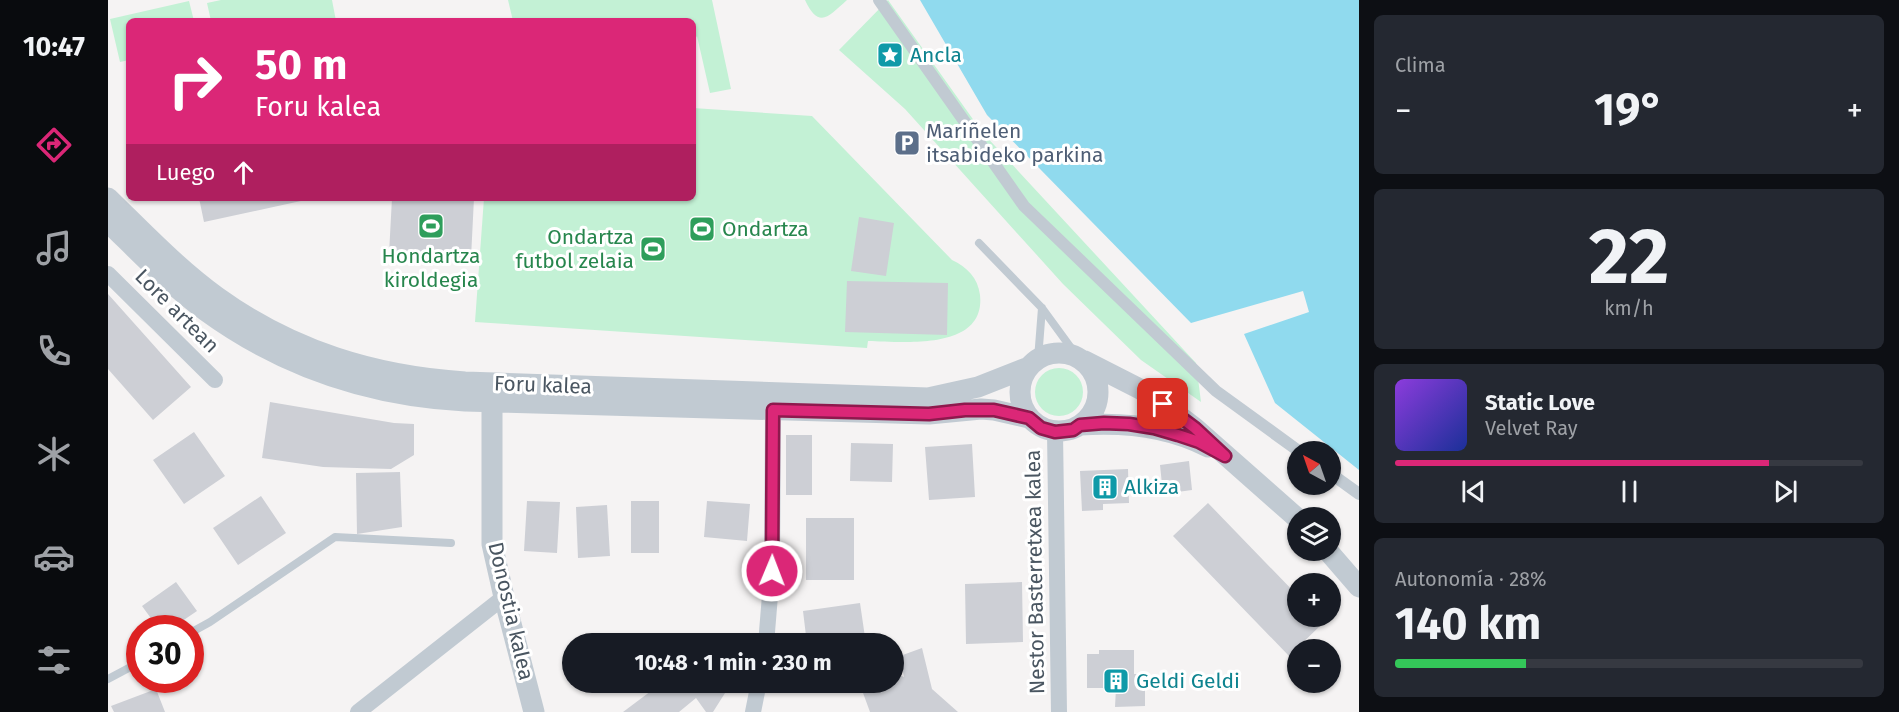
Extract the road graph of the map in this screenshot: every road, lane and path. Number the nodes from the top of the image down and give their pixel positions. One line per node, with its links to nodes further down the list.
1 (879, 0): 15 (street)
2 (108, 198): 8 (street, Foru kalea)
3 (108, 222): 10 (street, Foru kalea)
4 (979, 243): 6 (lane)
5 (108, 274): 9 (street, Lore artean)
6 (1042, 308): 7 (lane); 8 (lane)
7 (1081, 359): 8 (street); 13 (street); 16 (street)
8 (1033, 363): 12 (street)
9 (215, 380)
10 (492, 402): 11 (street, Foru kalea); 23 (street, Donostia kalea)
11 (773, 410): 12 (street, Foru kalea); 25 (street)
12 (1029, 418): 14 (street)
13 (1080, 425): 14 (street); 16 (street)
14 (1055, 432): 32 (street, Nestor Basterretxea kalea)
15 (1287, 443)
16 (1225, 456): 19 (street)
17 (1341, 481): 18 (street)
18 (1359, 494)
19 (1287, 509)
20 (451, 543): 24 (lane)
21 (1337, 561): 22 (street)
22 (1359, 587)
23 (504, 597): 29 (street); 30 (street, Donostia kalea)
24 (204, 625)
25 (767, 633)
26 (126, 669): 27 (lane)
27 (108, 679)
28 (757, 693): 31 (street)
29 (358, 712)
30 (534, 712)
31 (753, 712)
32 (1059, 712)

